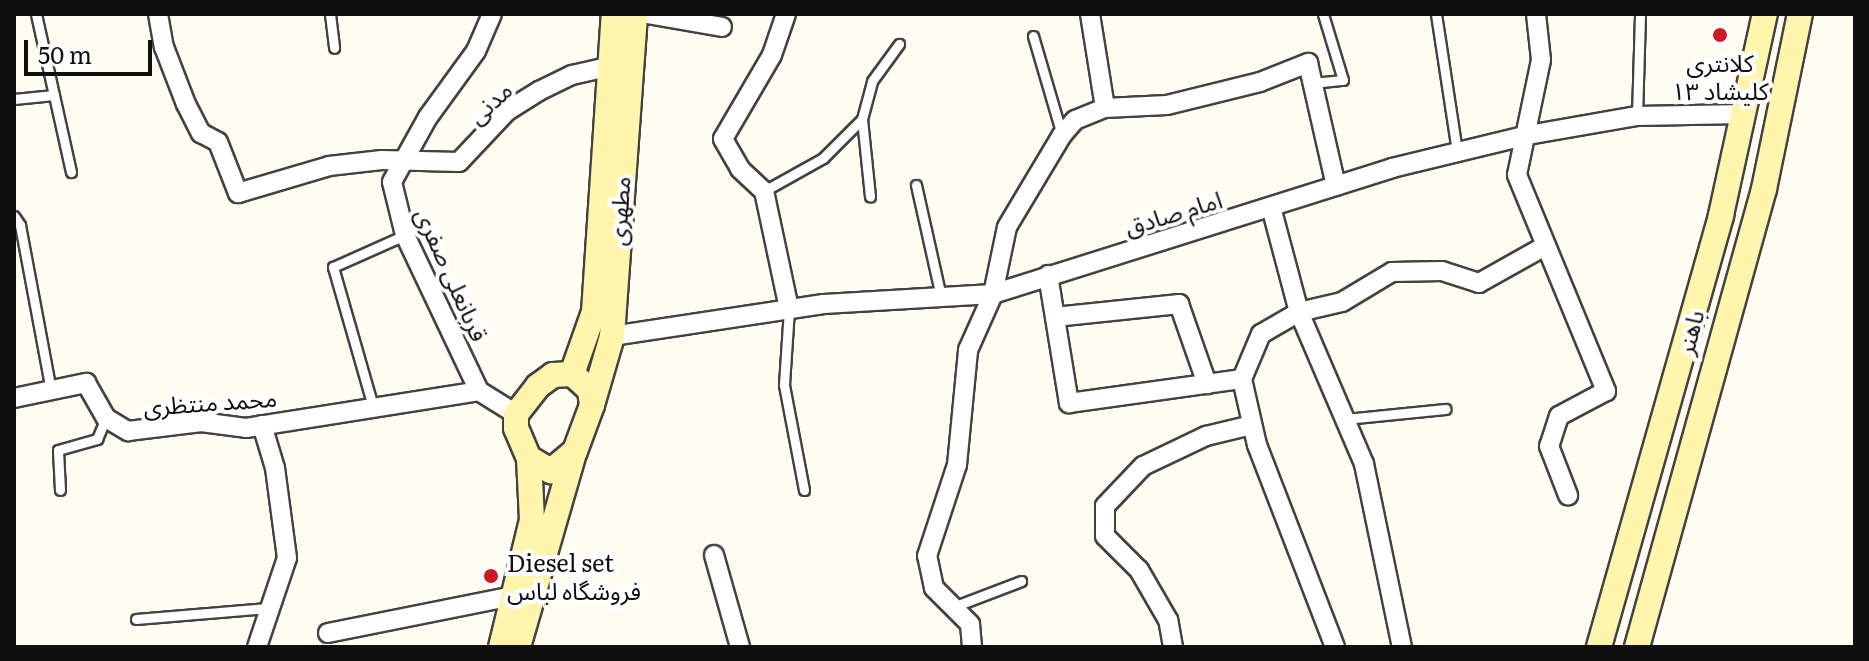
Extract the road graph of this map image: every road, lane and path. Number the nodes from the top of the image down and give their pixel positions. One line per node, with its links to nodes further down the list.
1 (36, 14): 22 (lane)
2 (158, 14): 31 (street, مدنی)
3 (330, 14): 19 (lane)
4 (492, 14): 31 (street, قربانعلی صفری)
5 (614, 14): 20 (main road, مطهری)
6 (635, 14): 20 (main road, مطهری)
7 (647, 14): 16 (street)
8 (786, 14): 35 (street)
9 (1090, 14): 24 (street)
10 (1323, 14): 21 (lane)
11 (1436, 14): 30 (lane)
12 (1536, 14): 29 (street)
13 (1640, 14): 26 (lane)
14 (1765, 14): 25 (main road, باهنر)
15 (1800, 14): 47 (main road, باهنر)
16 (722, 27)
17 (1033, 36): 28 (lane)
18 (899, 44): 27 (lane)
19 (334, 48)
20 (619, 64): 31 (street, مدنی); 49 (main road, مطهری)
21 (1313, 83): 24 (street); 34 (street)
22 (54, 95): 23 (lane); 32 (lane)
23 (14, 99)
24 (1105, 108): 28 (street)
25 (1744, 114): 26 (street, امام صادق); 44 (main road, باهنر)
26 (1637, 116): 29 (street, امام صادق)
27 (862, 119): 35 (lane); 36 (lane)
28 (1062, 135): 42 (street)
29 (1528, 135): 30 (street, امام صادق); 40 (street)
30 (1457, 152): 34 (street, امام صادق)
31 (402, 164): 39 (street, قربانعلی صفری)
32 (71, 172)
33 (916, 185): 43 (lane)
34 (1336, 186): 37 (street, امام صادق)
35 (764, 191): 45 (street)
36 (870, 197)
37 (1271, 207): 41 (street, امام صادق); 46 (street)
38 (14, 216): 53 (lane)
39 (405, 235): 54 (street, قربانعلی صفری); 58 (lane)
40 (1545, 246): 46 (street); 68 (street)
41 (1048, 275): 42 (street, امام صادق); 48 (street)
42 (993, 294): 43 (street, امام صادق); 72 (street)
43 (941, 297): 45 (street, امام صادق)
44 (1696, 307): 47 (main road); 84 (main road, باهنر)
45 (789, 309): 49 (street, امام صادق); 67 (lane)
46 (1299, 312): 51 (street); 61 (street)
47 (1729, 314): 85 (main road, باهنر)
48 (1055, 317): 52 (street); 52 (street)
49 (600, 334): 50 (main road, مطهری); 56 (main road, مطهری)
50 (572, 374): 56 (main road); 59 (main road)
51 (1242, 379): 52 (street); 63 (street)
52 (1207, 384)
53 (51, 390): 55 (street); 60 (street)
54 (479, 391): 58 (street, محمد منتظری); 59 (street)
55 (14, 398)
56 (592, 405): 64 (main road)
57 (1446, 409): 61 (lane)
58 (374, 410): 62 (street, محمد منتظری)
59 (516, 414): 65 (main road)
60 (106, 418): 62 (street, محمد منتظری); 66 (lane)
61 (1345, 419): 83 (street)
62 (262, 425): 73 (street)
63 (1252, 425): 81 (street); 82 (street)
64 (575, 451): 65 (main road); 78 (main road)
65 (529, 458): 71 (main road)
66 (60, 490)
67 (804, 490)
68 (1568, 495)
69 (714, 555): 79 (street)
70 (1021, 581): 72 (lane)
71 (514, 596): 75 (street); 77 (main road)
72 (953, 607): 80 (street)
73 (268, 608): 74 (lane); 76 (street)
74 (136, 619)
75 (328, 633)
76 (257, 647)
77 (501, 647)
78 (518, 647)
79 (740, 647)
80 (972, 647)
81 (1173, 647)
82 (1335, 647)
83 (1402, 647)
84 (1599, 647)
85 (1637, 647)

